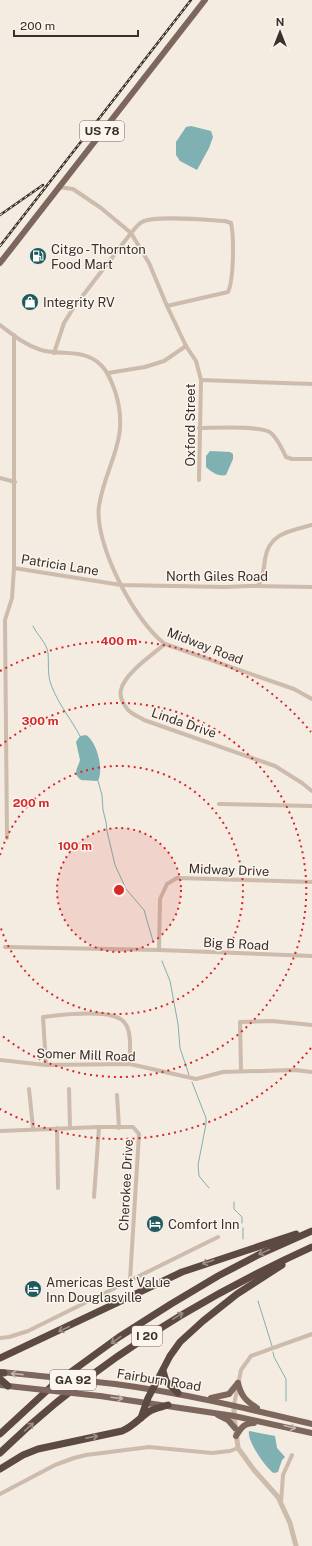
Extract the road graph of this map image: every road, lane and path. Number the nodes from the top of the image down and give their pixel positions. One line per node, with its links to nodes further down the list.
1 (206, 0): 2 (main road, US 78)
2 (58, 187): 3 (street); 4 (main road, US 78)
3 (131, 233): 5 (street, Oxford Street); 5 (street); 9 (street)
4 (0, 263)
5 (167, 306): 8 (street, Oxford Street)
6 (0, 325): 7 (street, Midway Road)
7 (14, 335): 9 (street, Midway Road); 17 (street, Patricia Lane)
8 (186, 346): 10 (street); 11 (street, Oxford Street)
9 (54, 353): 10 (street, Midway Road)
10 (108, 373): 20 (street, Midway Road)
11 (200, 380): 12 (street); 13 (street, Oxford Street)
12 (312, 384)
13 (199, 428): 14 (street); 16 (street, Oxford Street)
14 (312, 459)
15 (0, 478): 17 (street)
16 (199, 480)
17 (15, 482): 19 (street, Patricia Lane)
18 (312, 525): 21 (street)
19 (14, 568): 20 (street, Patricia Lane); 23 (street)
20 (121, 585): 21 (street, North Giles Road); 25 (street, Midway Road)
21 (258, 586): 22 (street, North Giles Road)
22 (312, 587)
23 (5, 620): 24 (street); 30 (street)
24 (0, 622)
25 (165, 644): 26 (street, Midway Road); 27 (street, Linda Drive)
26 (312, 699)
27 (312, 791)
28 (219, 804): 29 (street)
29 (312, 806)
30 (7, 838)
31 (312, 882): 33 (street, Midway Drive)
32 (5, 946): 33 (street, Big B Road)
33 (159, 950): 34 (street, Big B Road)
34 (312, 956)
35 (312, 1025): 39 (street)
36 (0, 1060): 38 (street, Somer Mill Road)
37 (130, 1064): 38 (street, Somer Mill Road); 38 (street); 39 (street, Somer Mill Road)
38 (46, 1065)
39 (241, 1071): 40 (street, Somer Mill Road)
40 (312, 1072)
41 (69, 1089): 45 (street)
42 (28, 1090): 46 (street)
43 (117, 1095): 48 (street)
44 (98, 1126): 45 (street, Cherokee Drive); 48 (street, Cherokee Drive); 51 (street)
45 (70, 1127): 47 (street, Cherokee Drive)
46 (33, 1128): 47 (street, Cherokee Drive); 49 (street, Cherokee Drive)
47 (57, 1128): 50 (street)
48 (119, 1128): 55 (street, Cherokee Drive)
49 (0, 1131)
50 (58, 1188)
51 (94, 1197)
52 (312, 1230): 58 (highway, one-way to 58); 79 (highway, I 20, one-way to 79)
53 (218, 1237): 55 (street)
54 (312, 1248): 61 (highway); 82 (highway, I 20, one-way to 54)
55 (130, 1280): 57 (street)
56 (312, 1334): 63 (street)
57 (0, 1338)
58 (8, 1355): 59 (highway); 60 (highway)
59 (0, 1358)
60 (0, 1362)
61 (163, 1371): 65 (highway); 66 (highway)
62 (1, 1374): 64 (highway); 65 (main road, Fairburn Road / GA 92, one-way to 62, bridge)
63 (238, 1383): 67 (main road); 69 (street); 72 (main road)
64 (4, 1386): 68 (main road, Fairburn Road / GA 92, one-way to 68, bridge)
65 (153, 1389): 66 (main road, Fairburn Road / GA 92); 68 (highway)
66 (178, 1394): 67 (main road, Fairburn Road / GA 92)
67 (208, 1399): 69 (main road, Fairburn Road / GA 92)
68 (146, 1402): 70 (main road, Fairburn Road / GA 92); 74 (highway)
69 (234, 1404): 72 (main road, Fairburn Road / GA 92); 73 (street)
70 (168, 1405): 71 (main road, Fairburn Road / GA 92); 74 (highway)
71 (213, 1412): 73 (main road, Fairburn Road / GA 92); 77 (main road)
72 (262, 1412): 76 (main road, Fairburn Road / GA 92)
73 (234, 1416): 75 (main road, Fairburn Road / GA 92); 77 (street)
74 (141, 1418): 84 (highway, one-way to 74)
75 (267, 1423): 78 (main road, Fairburn Road / GA 92, one-way to 78); 80 (main road)
76 (312, 1424)
77 (235, 1428): 80 (street)
78 (312, 1433)
79 (0, 1434)
80 (236, 1436): 81 (street)
81 (238, 1448): 85 (street); 86 (street)
82 (0, 1453)
83 (292, 1455): 86 (street)
84 (0, 1468)
85 (0, 1494)
86 (281, 1502): 87 (street)
87 (296, 1546)

